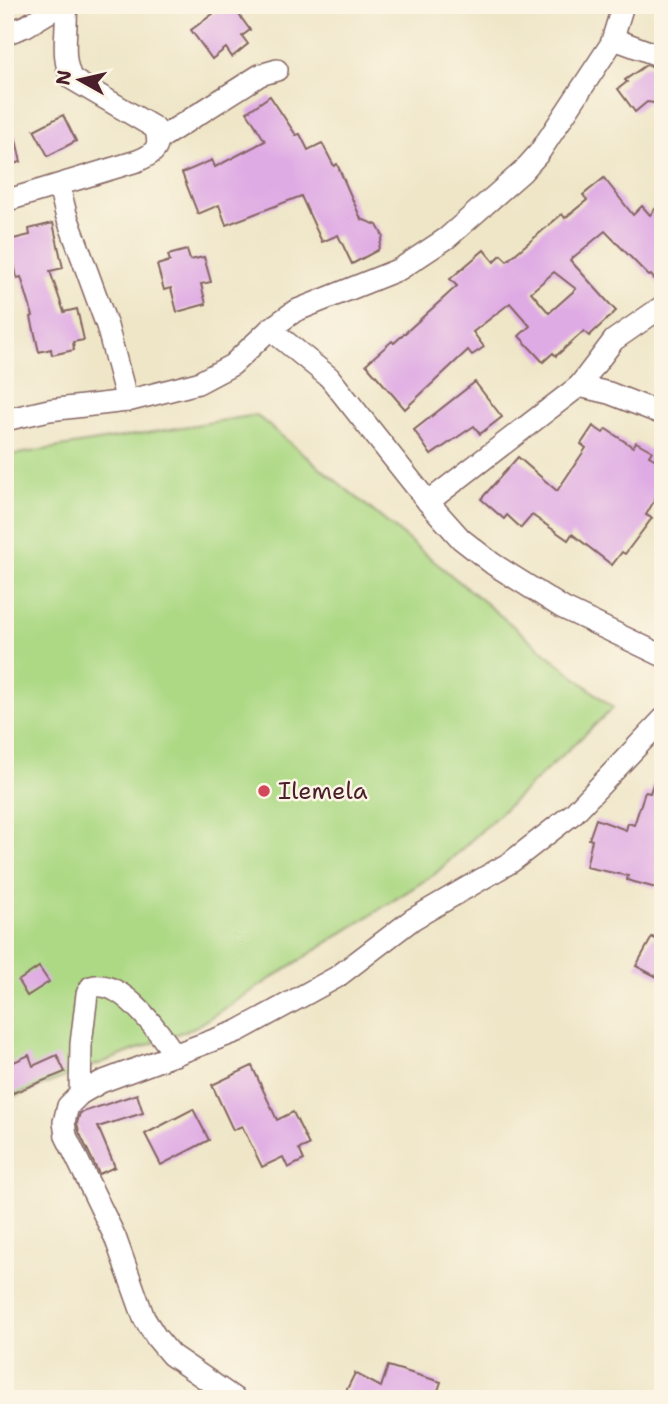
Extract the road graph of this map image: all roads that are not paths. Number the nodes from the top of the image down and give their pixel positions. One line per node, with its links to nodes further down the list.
1 (63, 5): 3 (street); 7 (street)
2 (623, 5): 4 (street)
3 (5, 34)
4 (614, 39): 5 (street); 11 (street)
5 (663, 57)
6 (277, 70): 7 (street)
7 (159, 139): 8 (street)
8 (59, 186): 9 (street); 13 (street)
9 (5, 201)
10 (663, 306): 12 (street)
11 (270, 328): 13 (street); 16 (street)
12 (579, 386): 14 (street); 16 (street)
13 (127, 401): 15 (street)
14 (663, 414)
15 (5, 420)
16 (428, 502): 17 (street)
17 (663, 656)
18 (663, 719): 19 (street)
19 (176, 1055): 20 (street); 20 (street)
20 (80, 1094): 21 (street)
21 (235, 1399)

